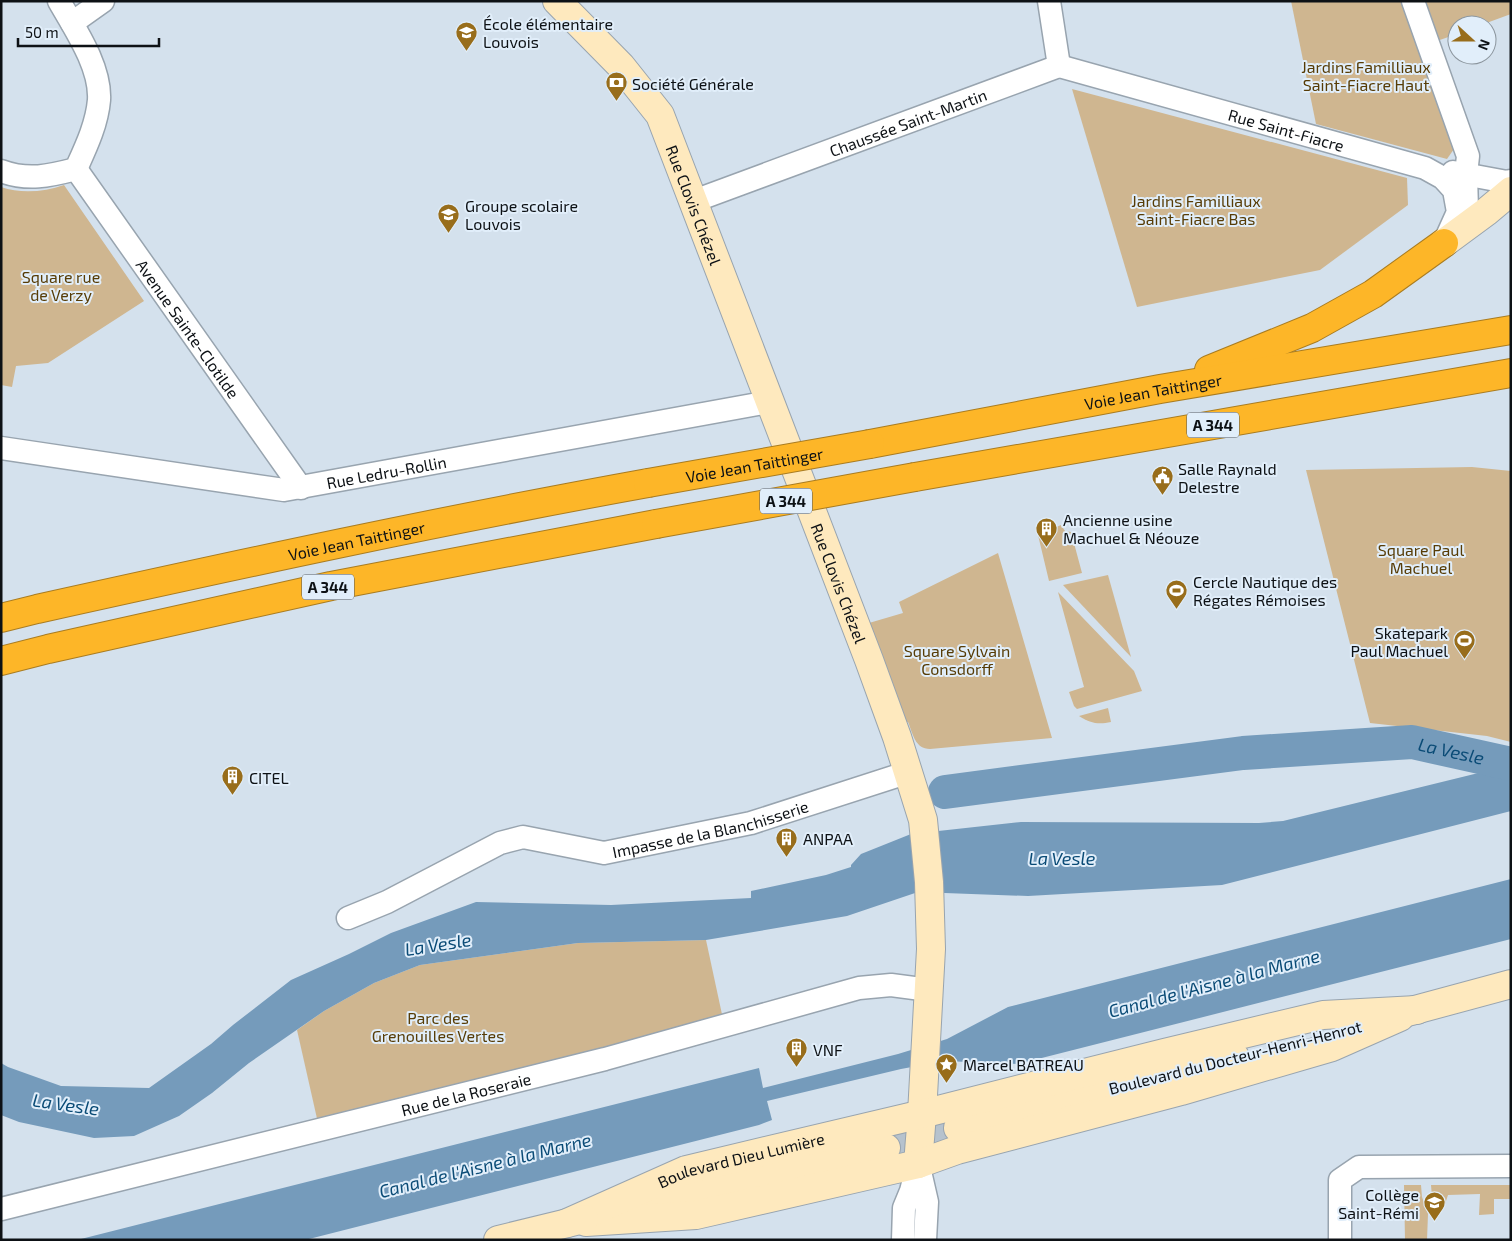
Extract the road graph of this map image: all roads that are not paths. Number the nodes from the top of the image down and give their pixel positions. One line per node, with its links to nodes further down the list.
1 (59, 1): 6 (street)
2 (103, 1): 6 (street)
3 (557, 1): 14 (street, Rue Clovis Chézel)
4 (1048, 1): 7 (street)
5 (1413, 1): 11 (street)
6 (72, 23): 9 (street)
7 (1059, 66): 8 (street, Rue Saint-Fiacre); 14 (street, Chaussée Saint-Martin)
8 (1425, 168): 11 (street); 16 (street, Rue Saint-Fiacre)
9 (76, 169): 10 (street); 22 (street, Avenue Sainte-Clotilde)
10 (1, 171)
11 (1466, 174): 12 (street); 15 (street); 16 (street)
12 (1511, 182)
13 (1511, 191): 15 (street)
14 (694, 201): 20 (street, Rue Clovis Chézel)
15 (1486, 212): 16 (street)
16 (1444, 243): 19 (highway)
17 (1511, 330): 19 (highway, Voie Jean Taittinger / A 344)
18 (1511, 373): 24 (highway, A 344, bridge)
19 (1160, 390): 23 (highway, Voie Jean Taittinger / A 344, bridge)
20 (769, 402): 22 (street, Rue Ledru-Rollin); 25 (street, Rue Clovis Chézel)
21 (1, 448): 22 (street, Rue Ledru-Rollin)
22 (301, 488)
23 (1, 618)
24 (1, 661)
25 (908, 772): 26 (street, Impasse de la Blanchisserie); 28 (street, Rue Clovis Chézel)
26 (348, 918)
27 (1511, 984): 29 (street, Boulevard du Docteur-Henri-Henrot)
28 (929, 1002): 30 (street, Rue Clovis Chézel); 35 (street, Rue de la Roseraie)
29 (1417, 1010): 30 (street, Boulevard Dieu Lumière); 31 (street, Boulevard du Docteur-Henri-Henrot); 33 (street, Boulevard Dieu Lumière)
30 (922, 1106): 33 (street, Rue Clovis Chézel); 36 (street, Boulevard Dieu Lumière)
31 (958, 1128)
32 (886, 1148): 36 (street, Boulevard Dieu Lumière)
33 (918, 1164): 36 (street, Boulevard Dieu Lumière); 38 (street); 39 (street)
34 (1511, 1166): 40 (street)
35 (1, 1209)
36 (568, 1223): 37 (street, Boulevard Dieu Lumière)
37 (498, 1240)
38 (902, 1240)
39 (925, 1240)
40 (1340, 1240)

